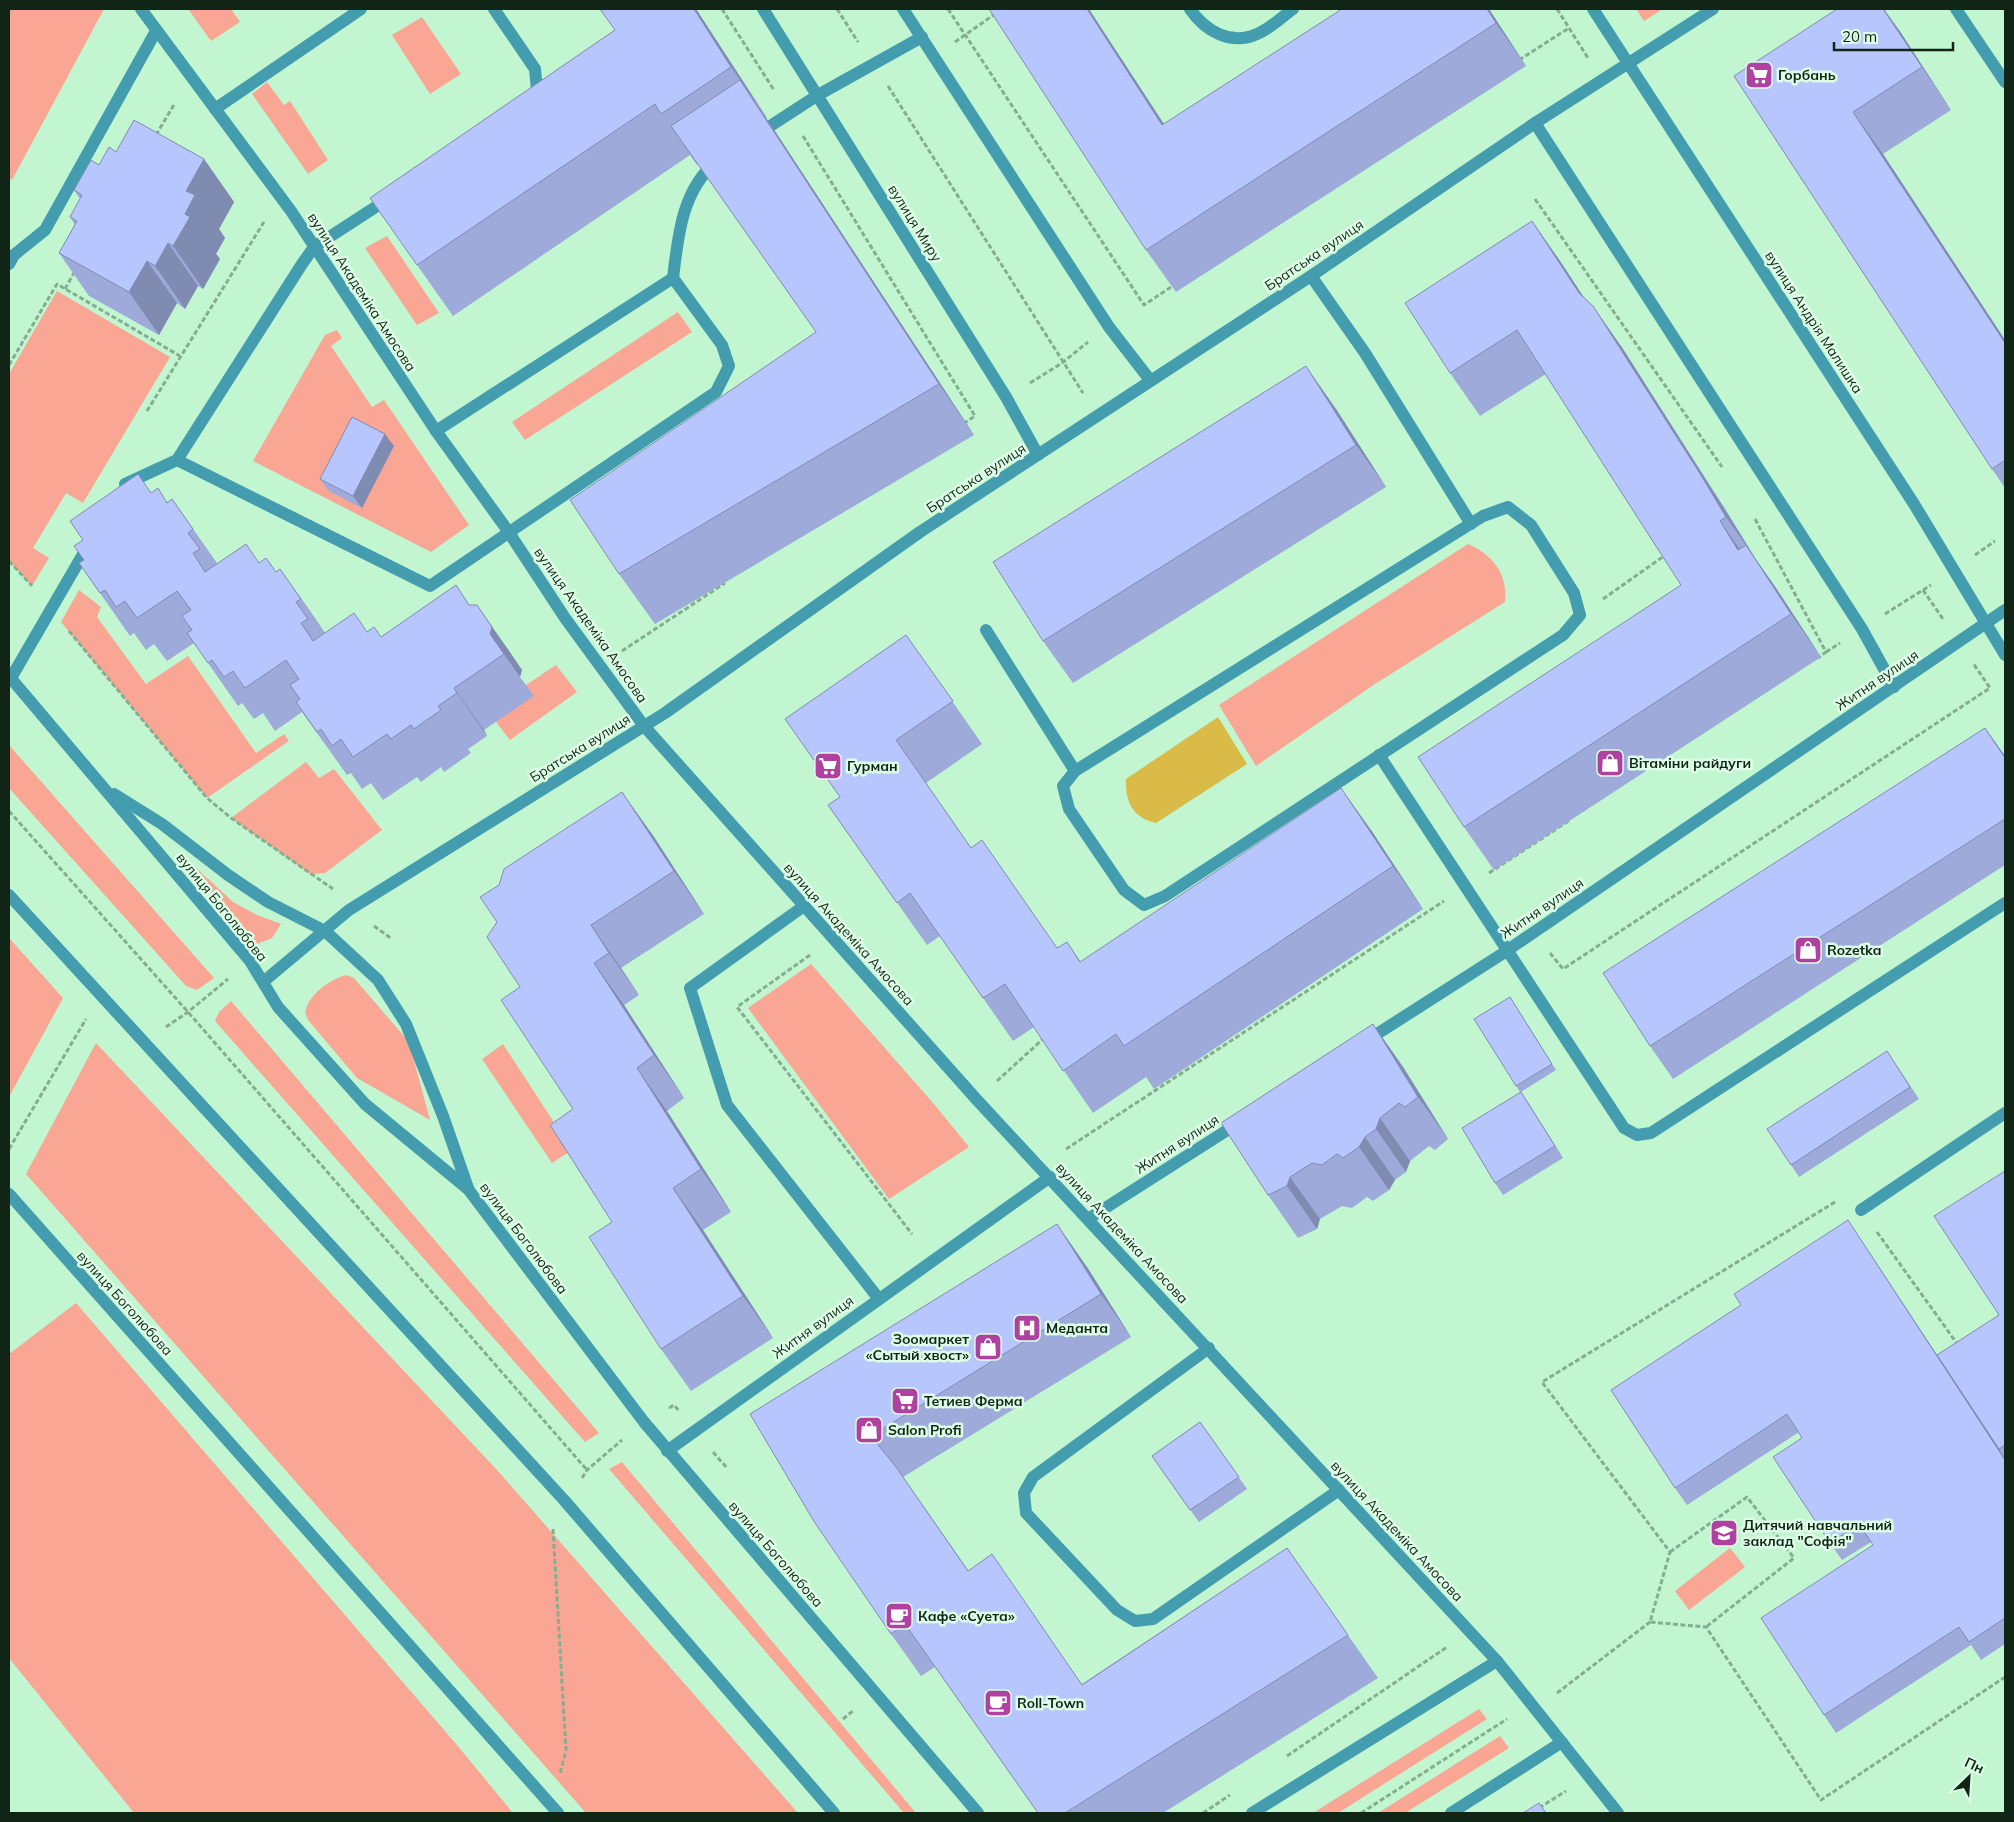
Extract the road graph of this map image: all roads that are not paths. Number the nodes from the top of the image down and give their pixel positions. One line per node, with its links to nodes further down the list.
1 (141, 9): 11 (street, вулиця Академіка Амосова)
2 (361, 9): 16 (street)
3 (494, 9): 17 (street)
4 (763, 9): 15 (street, вулиця Миру)
5 (903, 9): 12 (street)
6 (1190, 9): 7 (street)
7 (1293, 9)
8 (1593, 9): 13 (street, вулиця Андрія Малишка)
9 (1713, 9): 13 (street, Братська вулиця)
10 (1956, 9): 14 (street)
11 (156, 31): 16 (street, вулиця Академіка Амосова); 23 (street)
12 (922, 37): 15 (street); 26 (street)
13 (1628, 63): 18 (street, Братська вулиця); 35 (street, вулиця Андрія Малишка)
14 (2005, 82)
15 (818, 95): 19 (street); 28 (street, вулиця Миру)
16 (215, 109): 22 (street, вулиця Академіка Амосова)
17 (523, 110)
18 (1534, 124): 24 (street, Братська вулиця); 39 (street)
19 (749, 140)
20 (724, 157): 25 (street)
21 (399, 192): 22 (street)
22 (314, 247): 27 (street, вулиця Академіка Амосова); 29 (street)
23 (10, 257)
24 (1311, 276): 26 (street, Братська вулиця); 31 (street)
25 (672, 278): 27 (street); 32 (street)
26 (1150, 380): 28 (street, Братська вулиця)
27 (436, 431): 32 (street, вулиця Академіка Амосова)
28 (1038, 455): 40 (street, Братська вулиця)
29 (177, 460): 30 (street); 32 (street)
30 (120, 491)
31 (1471, 524): 41 (street); 42 (street)
32 (508, 531): 40 (street, вулиця Академіка Амосова)
33 (96, 533): 38 (street)
34 (2005, 610): 35 (street, Житня вулиця)
35 (1986, 624): 37 (street, вулиця Андрія Малишка); 39 (street, Житня вулиця)
36 (986, 630): 42 (street)
37 (2005, 655)
38 (10, 677): 43 (street, вулиця Боголюбова)
39 (1894, 687): 48 (street, Житня вулиця)
40 (644, 726): 46 (street, вулиця Академіка Амосова); 47 (street, Братська вулиця)
41 (1380, 756): 42 (street); 48 (street)
42 (1075, 771)
43 (103, 787): 47 (street); 49 (street, вулиця Боголюбова)
44 (9, 895): 65 (street)
45 (2005, 903): 48 (street)
46 (804, 906): 53 (street, вулиця Академіка Амосова); 58 (street)
47 (325, 931): 49 (street, Братська вулиця); 54 (street)
48 (1508, 949): 50 (street, Житня вулиця)
49 (263, 982): 54 (street, вулиця Боголюбова)
50 (1351, 1050)
51 (2005, 1113): 56 (street)
52 (1250, 1115): 57 (street, Житня вулиця)
53 (1050, 1177): 57 (street, вулиця Академіка Амосова); 58 (street, Житня вулиця)
54 (468, 1189): 60 (street, вулиця Боголюбова)
55 (9, 1194): 64 (street, вулиця Боголюбова)
56 (1861, 1210)
57 (1088, 1219): 59 (street, вулиця Академіка Амосова)
58 (879, 1299): 60 (street, Житня вулиця)
59 (1209, 1348): 61 (street, вулиця Академіка Амосова); 61 (street)
60 (667, 1451): 66 (street, вулиця Боголюбова)
61 (1339, 1490): 62 (street, вулиця Академіка Амосова)
62 (1497, 1662): 63 (street, вулиця Академіка Амосова); 67 (street)
63 (1562, 1742): 68 (street); 69 (street, вулиця Академіка Амосова)
64 (555, 1810)
65 (834, 1813)
66 (978, 1813)
67 (1252, 1813)
68 (1451, 1813)
69 (1618, 1813)

